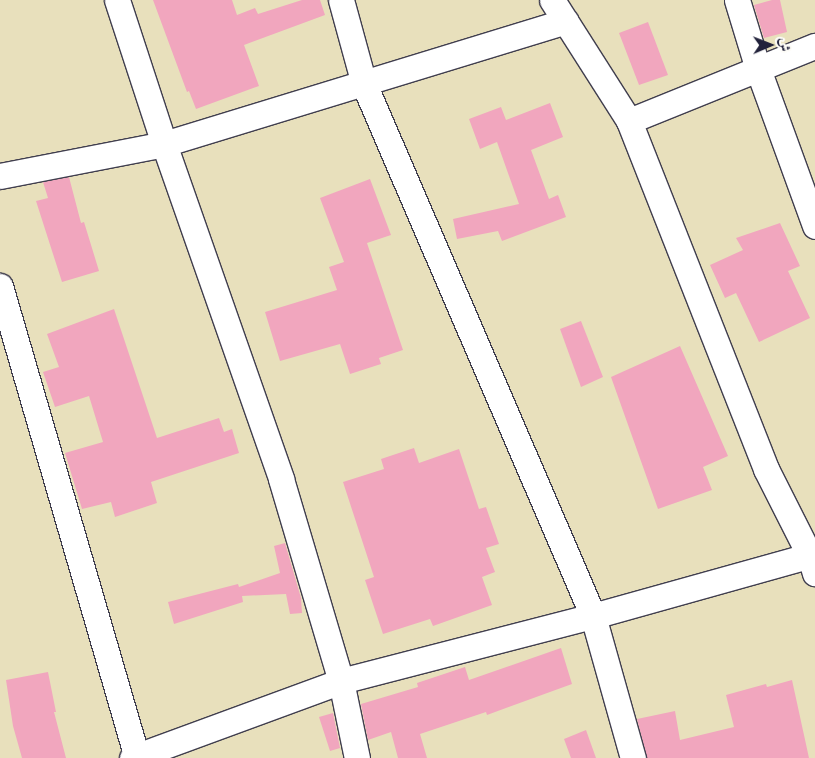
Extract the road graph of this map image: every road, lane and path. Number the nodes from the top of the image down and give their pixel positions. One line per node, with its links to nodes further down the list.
1 (117, 0): 10 (street)
2 (341, 0): 8 (street)
3 (552, 0): 5 (street)
4 (737, 0): 7 (street)
5 (566, 21): 8 (street); 9 (street)
6 (815, 46): 7 (street)
7 (758, 69): 9 (street); 12 (street)
8 (364, 84): 10 (street); 15 (street)
9 (629, 121): 14 (street)
10 (164, 144): 11 (street); 16 (street)
11 (0, 176)
12 (815, 226)
13 (0, 286): 17 (street)
14 (813, 561): 15 (street)
15 (593, 616): 16 (street); 19 (street)
16 (341, 681): 17 (street); 18 (street)
17 (135, 757)
18 (357, 758)
19 (633, 758)

